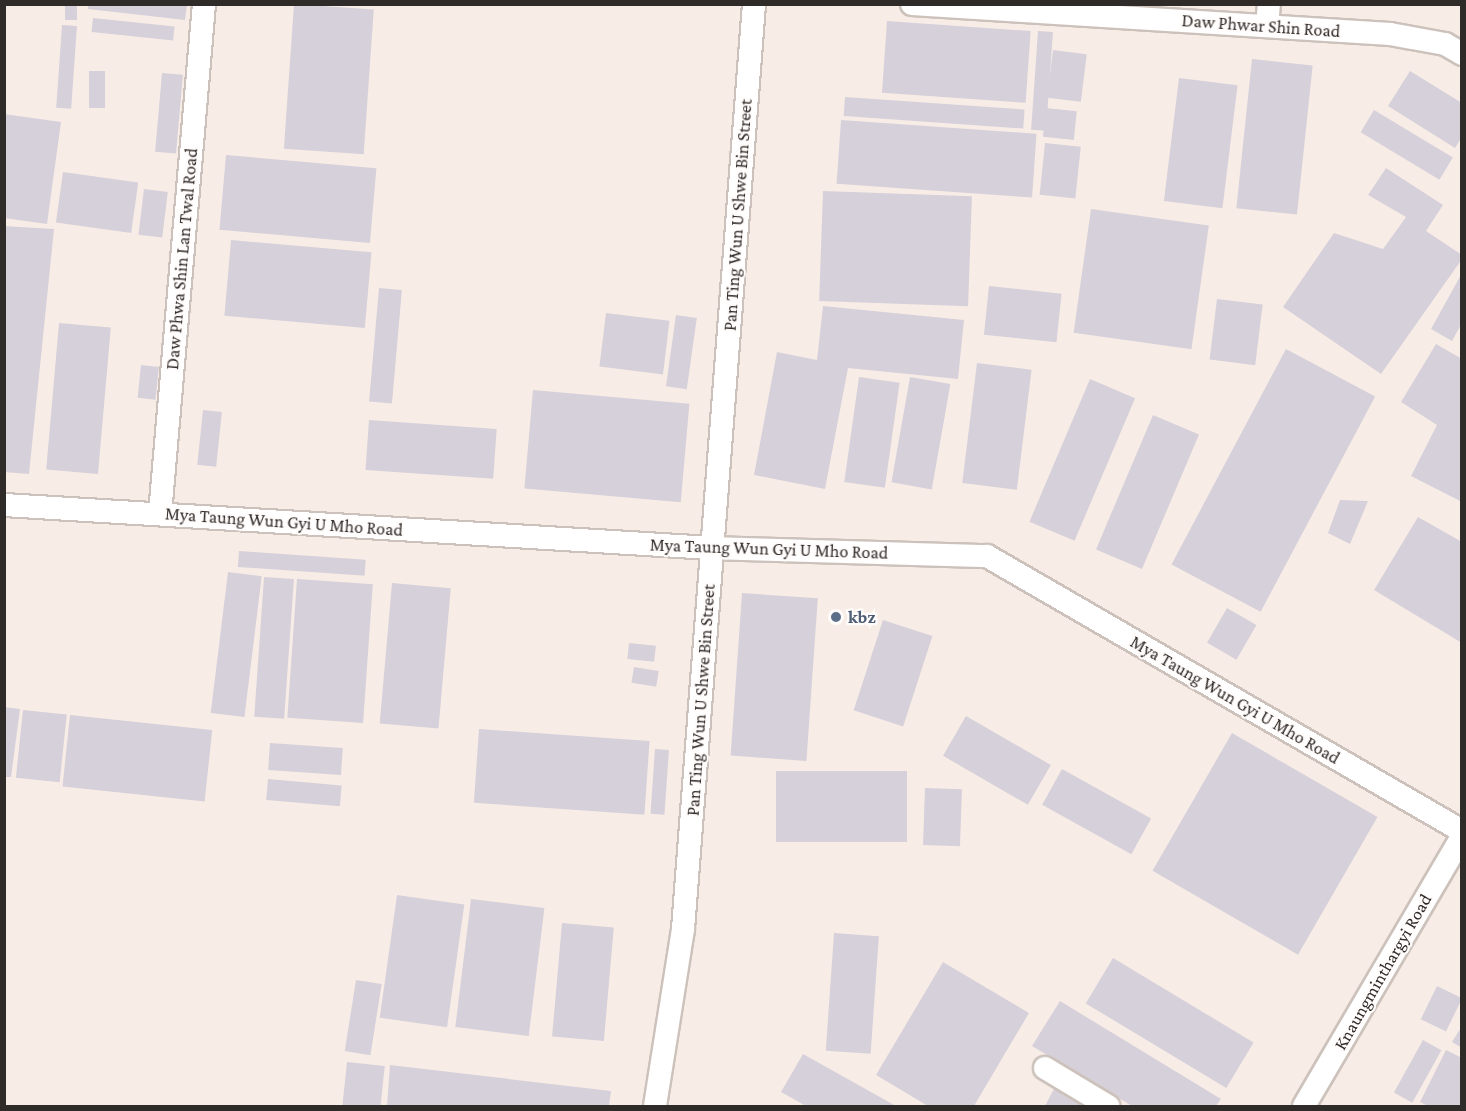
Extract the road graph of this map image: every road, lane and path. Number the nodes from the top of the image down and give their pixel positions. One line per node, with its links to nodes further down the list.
1 (204, 4): 7 (street, Daw Phwa Shin Lan Twal Road)
2 (754, 4): 8 (street, Pan Ting Wun U Shwe Bin Street)
3 (912, 4): 4 (street, Daw Phwar Shin Road)
4 (1268, 15): 5 (street, Daw Phwar Shin Road)
5 (1461, 54)
6 (4, 505): 7 (street, Mya Taung Wun Gyi U Mho Road)
7 (160, 514): 8 (street, Mya Taung Wun Gyi U Mho Road)
8 (712, 548): 9 (street, Mya Taung Wun Gyi U Mho Road); 12 (street, Pan Ting Wun U Shwe Bin Street)
9 (1461, 831)
10 (1461, 837): 14 (street, Knaungminthargyi Road)
11 (1045, 1068): 13 (street)
12 (655, 1107)
13 (1108, 1107)
14 (1304, 1107)

